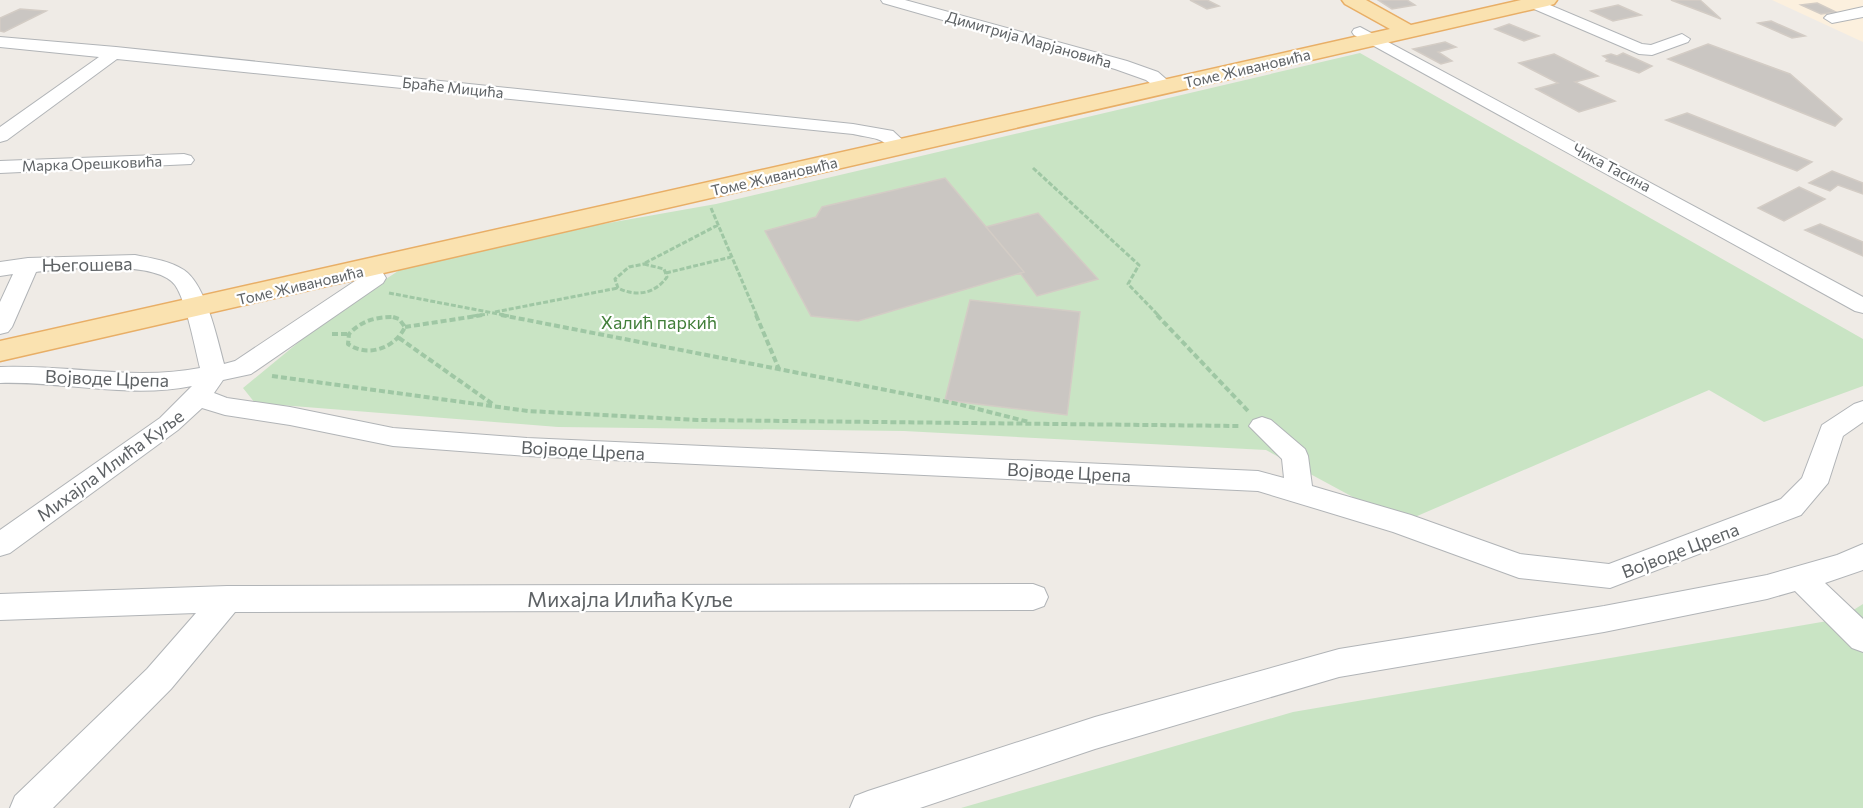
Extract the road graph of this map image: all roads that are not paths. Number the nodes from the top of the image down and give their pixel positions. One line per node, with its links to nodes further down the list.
1 (888, 0): 12 (street, Димитрија Марјановића)
2 (1352, 0): 7 (main road)
3 (1508, 0): 7 (main road, Томе Живановића)
4 (1539, 2): 7 (main road, Томе Живановића); 9 (street)
5 (1863, 12): 6 (street)
6 (1832, 18)
7 (1402, 28): 8 (main road, Томе Живановића)
8 (1366, 35): 12 (main road, Томе Живановића); 21 (street, Чика Тасина)
9 (1682, 39)
10 (0, 42): 11 (street, Браће Мицића)
11 (116, 52): 13 (street); 14 (street, Браће Мицића)
12 (1158, 81): 14 (main road, Томе Живановића)
13 (0, 136)
14 (896, 142): 20 (main road, Томе Живановића)
15 (184, 160): 16 (street, Марка Орешковића)
16 (0, 166)
17 (28, 265): 18 (street, Његошева); 20 (street, Његошева); 22 (street, Његошева)
18 (0, 269)
19 (368, 283): 25 (street, Војводе Црепа)
20 (193, 303): 23 (main road, Томе Живановића); 24 (main road, Томе Живановића); 25 (street)
21 (1863, 306)
22 (0, 327)
23 (0, 337)
24 (0, 351)
25 (214, 374): 26 (street, Војводе Црепа); 27 (street, Михајла Илића Куље)
26 (0, 375)
27 (198, 398): 30 (street, Војводе Црепа); 31 (street, Михајла Илића Куље)
28 (1863, 410): 30 (street, Војводе Црепа)
29 (1262, 426): 30 (street)
30 (1299, 493)
31 (0, 545)
32 (1863, 556): 33 (street)
33 (1800, 577): 37 (street); 39 (street)
34 (1033, 597): 35 (street, Михајла Илића Куље)
35 (227, 599): 36 (street, Михајла Илића Куље); 38 (street)
36 (0, 607)
37 (1863, 639)
38 (28, 808)
39 (868, 808)

